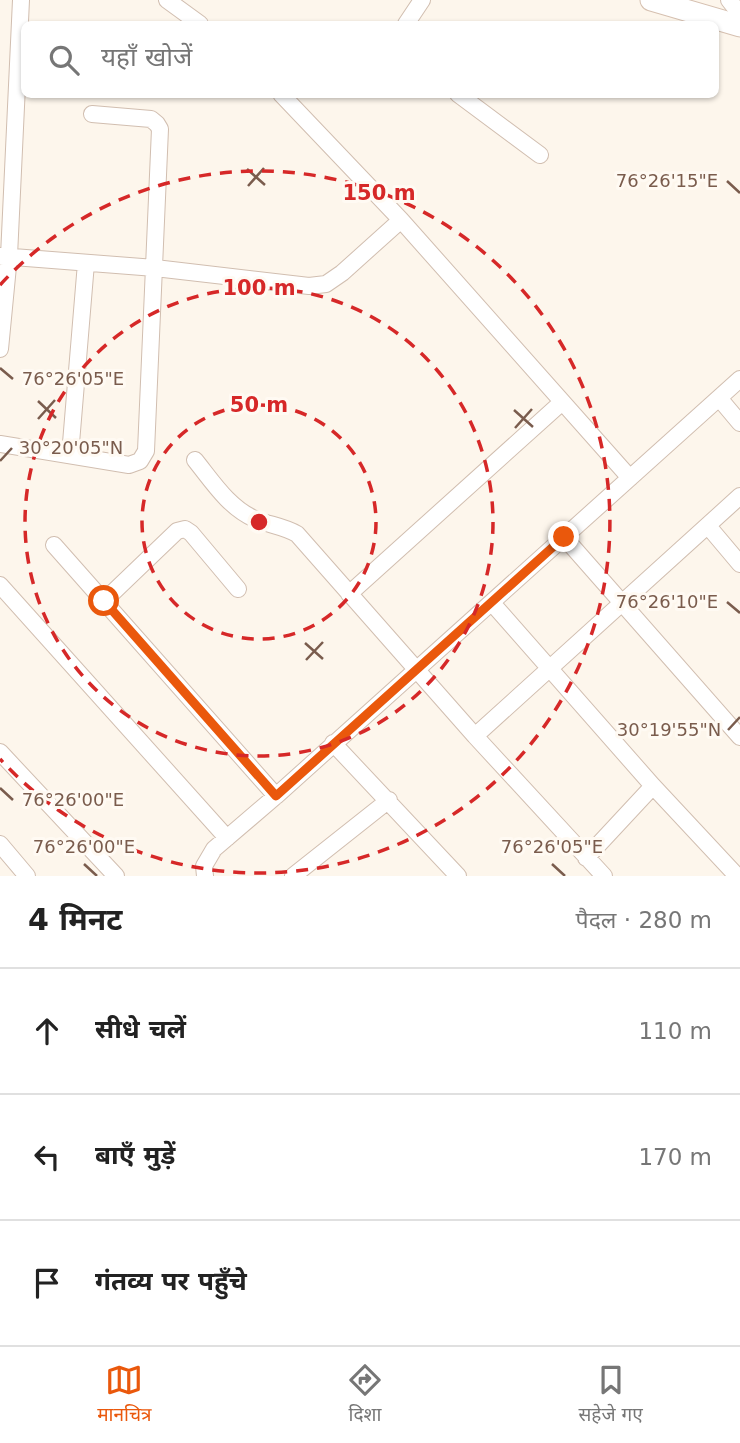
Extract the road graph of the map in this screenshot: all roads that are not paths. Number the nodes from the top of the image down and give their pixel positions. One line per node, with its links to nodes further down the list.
1 (21, 0): 15 (street)
2 (167, 0): 7 (street)
3 (422, 0): 8 (street)
4 (651, 0): 9 (street)
5 (729, 0): 6 (street)
6 (740, 14)
7 (196, 21)
8 (408, 21)
9 (740, 26)
10 (285, 98): 14 (street)
11 (463, 98): 13 (street)
12 (92, 114): 17 (street)
13 (540, 155)
14 (401, 220): 17 (street); 21 (street)
15 (4, 256): 16 (street); 18 (street)
16 (86, 263): 17 (street); 24 (street)
17 (155, 268): 24 (street)
18 (0, 349)
19 (740, 379): 20 (street)
20 (719, 398): 22 (street); 26 (street)
21 (561, 403): 26 (street); 34 (street)
22 (740, 423)
23 (0, 444): 24 (street)
24 (70, 455)
25 (195, 460): 34 (street)
26 (630, 478): 29 (street)
27 (740, 496): 28 (street)
28 (708, 526): 31 (street); 37 (street)
29 (564, 537): 36 (street); 37 (street)
30 (54, 545): 35 (street)
31 (740, 564)
32 (0, 585): 47 (street)
33 (238, 589): 35 (street)
34 (349, 594): 39 (street)
35 (104, 601): 45 (street)
36 (492, 603): 38 (street); 39 (street)
37 (624, 603): 38 (street); 41 (street)
38 (549, 668): 40 (street); 44 (street)
39 (417, 670): 40 (street); 42 (street)
40 (475, 736): 49 (street)
41 (740, 737)
42 (333, 743): 45 (street); 46 (street)
43 (0, 752): 52 (street)
44 (653, 786): 49 (street); 56 (street)
45 (276, 796): 47 (street)
46 (388, 800): 53 (street); 54 (street)
47 (228, 838): 50 (street)
48 (0, 844): 51 (street)
49 (586, 858): 55 (street)
50 (201, 873)
51 (27, 876)
52 (116, 876)
53 (293, 876)
54 (458, 876)
55 (604, 876)
56 (737, 876)

